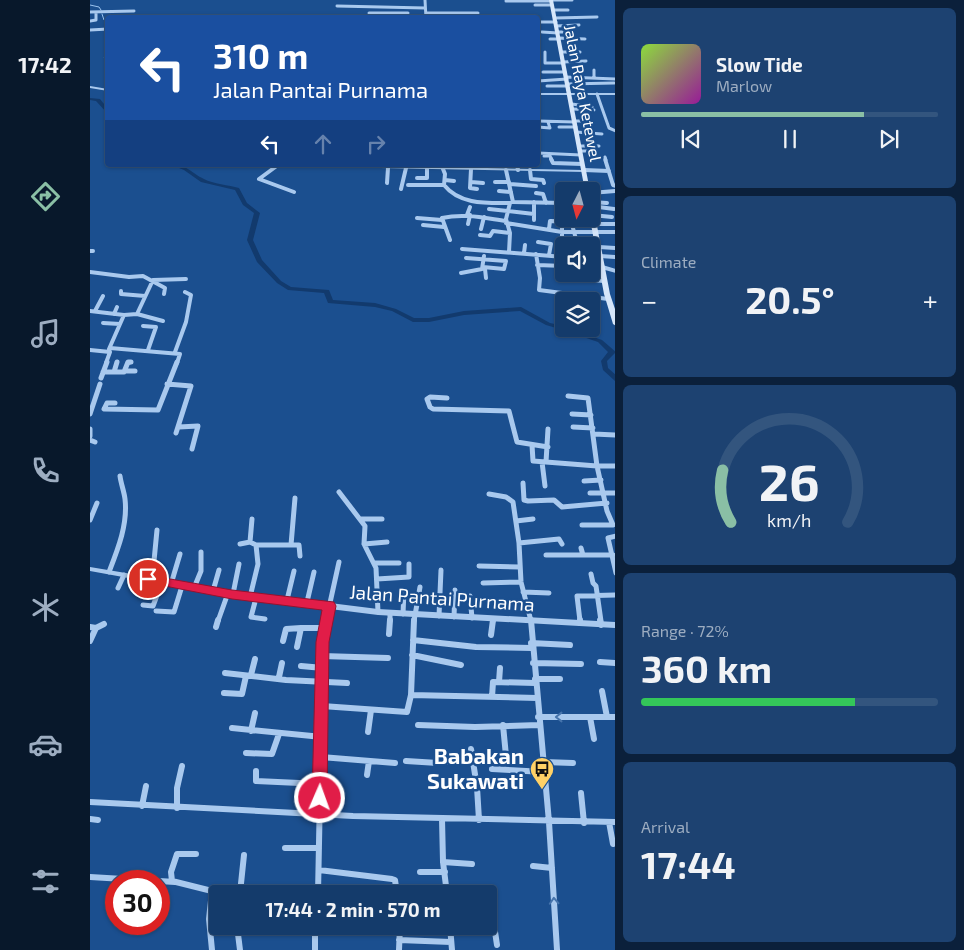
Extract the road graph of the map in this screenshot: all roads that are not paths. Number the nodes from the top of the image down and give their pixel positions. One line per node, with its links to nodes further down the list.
1 (425, 0): 8 (street)
2 (572, 0): 4 (street)
3 (506, 1): 4 (street)
4 (551, 3): 5 (street); 9 (street); 21 (main road, Jalan Raya Ketewel)
5 (535, 5)
6 (337, 6): 7 (street)
7 (408, 7): 8 (street); 13 (street)
8 (425, 8): 15 (street)
9 (568, 10)
10 (134, 11): 12 (street)
11 (90, 12): 12 (street)
12 (98, 12): 19 (street)
13 (408, 12): 14 (street); 17 (street)
14 (369, 13)
15 (426, 13): 16 (street)
16 (478, 13)
17 (408, 15)
18 (597, 17): 21 (street)
19 (90, 21)
20 (540, 22): 21 (street)
21 (555, 22): 22 (street); 27 (main road, Jalan Raya Ketewel)
22 (579, 26)
23 (105, 29): 24 (street)
24 (90, 30)
25 (542, 32): 27 (street)
26 (573, 32): 27 (street)
27 (558, 35): 28 (street); 29 (street); 31 (main road, Jalan Raya Ketewel)
28 (550, 39)
29 (585, 39)
30 (545, 52): 34 (street)
31 (562, 52): 32 (street); 36 (main road, Jalan Raya Ketewel)
32 (580, 52)
33 (540, 58): 34 (street)
34 (545, 58): 36 (street)
35 (586, 61): 36 (street)
36 (563, 62): 40 (main road, Jalan Raya Ketewel)
37 (594, 70): 39 (street)
38 (543, 72): 40 (street)
39 (594, 78): 40 (street); 42 (street)
40 (567, 80): 41 (street); 42 (street); 43 (street); 49 (main road, Jalan Raya Ketewel)
41 (540, 81)
42 (614, 81)
43 (547, 86)
44 (90, 87): 45 (street)
45 (105, 89)
46 (540, 94): 49 (street)
47 (596, 94): 48 (street); 49 (street); 58 (street)
48 (615, 94)
49 (570, 95): 50 (main road, Jalan Raya Ketewel)
50 (572, 106): 51 (street); 55 (main road, Jalan Raya Ketewel)
51 (593, 108)
52 (589, 121): 55 (street)
53 (540, 122): 54 (street)
54 (548, 122): 55 (street); 56 (street)
55 (575, 125): 57 (street); 59 (street); 61 (main road, Jalan Raya Ketewel)
56 (540, 127)
57 (559, 127)
58 (615, 130)
59 (602, 134)
60 (599, 146): 61 (street)
61 (580, 150): 62 (street); 63 (street); 67 (main road, Jalan Raya Ketewel)
62 (596, 151)
63 (540, 153)
64 (544, 156): 66 (street)
65 (605, 157): 81 (street)
66 (553, 163): 67 (street); 80 (street)
67 (582, 164): 82 (main road, Jalan Raya Ketewel)
68 (275, 167): 101 (street)
69 (388, 167): 70 (street); 90 (street)
70 (407, 167): 75 (street); 97 (street)
71 (436, 167): 72 (street); 75 (street)
72 (448, 167): 73 (street); 91 (street)
73 (463, 167): 77 (street)
74 (499, 167): 77 (street); 78 (street)
75 (425, 168): 83 (street)
76 (518, 168): 78 (street); 79 (street)
77 (471, 169): 85 (street)
78 (506, 170): 93 (street)
79 (530, 170): 80 (street); 88 (street)
80 (554, 171): 82 (street)
81 (609, 171): 82 (street); 96 (street)
82 (584, 172): 89 (main road, Jalan Raya Ketewel)
83 (417, 178)
84 (478, 178): 85 (street)
85 (471, 179): 92 (street); 98 (street)
86 (454, 180): 91 (street)
87 (495, 182): 93 (street)
88 (544, 182)
89 (587, 182)
90 (387, 183)
91 (444, 183): 94 (street); 108 (street)
92 (483, 183)
93 (509, 183): 95 (street); 102 (street)
94 (408, 185)
95 (536, 186)
96 (615, 186)
97 (401, 189)
98 (477, 189)
99 (499, 191): 102 (street)
100 (615, 191): 103 (street)
101 (294, 192)
102 (511, 192): 108 (street)
103 (600, 192)
104 (536, 193): 106 (street)
105 (534, 202): 106 (street); 108 (street); 116 (street)
106 (546, 202): 107 (street)
107 (555, 202)
108 (512, 203): 115 (street)
109 (600, 203): 110 (street)
110 (607, 203)
111 (470, 207): 117 (street)
112 (600, 207): 114 (street)
113 (489, 209): 115 (street)
114 (614, 209)
115 (508, 212): 116 (street); 125 (street)
116 (534, 214): 123 (street)
117 (468, 215): 119 (street); 122 (street); 127 (street)
118 (600, 215): 120 (street)
119 (487, 217): 125 (street); 134 (street)
120 (612, 217)
121 (417, 218): 122 (street)
122 (442, 220): 130 (street)
123 (534, 220)
124 (555, 221): 135 (street)
125 (506, 222): 135 (street); 140 (street)
126 (600, 223): 128 (street)
127 (468, 224)
128 (615, 224)
129 (423, 225): 130 (street)
130 (444, 226): 145 (street)
131 (562, 228): 137 (street)
132 (572, 228): 138 (street)
133 (595, 228): 136 (main road)
134 (481, 229)
135 (549, 229): 137 (street)
136 (596, 231): 138 (street); 139 (street); 144 (main road)
137 (562, 232): 138 (street); 142 (street)
138 (573, 232): 143 (street)
139 (615, 232)
140 (510, 233): 141 (street); 152 (street)
141 (480, 236)
142 (562, 237)
143 (575, 237)
144 (597, 237)
145 (450, 240)
146 (538, 242): 156 (street)
147 (525, 245): 153 (street)
148 (600, 248): 149 (street)
149 (615, 248)
150 (462, 249): 151 (street)
151 (486, 250): 152 (street); 160 (street)
152 (509, 252): 153 (street)
153 (524, 253): 154 (street)
154 (536, 254): 156 (street); 162 (street)
155 (600, 254): 161 (main road)
156 (549, 255): 157 (street)
157 (555, 255)
158 (615, 257): 161 (street)
159 (466, 258): 160 (street)
160 (484, 258): 164 (street); 164 (street)
161 (601, 261): 165 (street); 171 (main road)
162 (537, 264): 163 (street); 176 (street)
163 (555, 265)
164 (483, 268): 167 (street); 169 (street)
165 (615, 271)
166 (90, 272): 173 (street)
167 (461, 273)
168 (600, 277): 171 (street)
169 (486, 278)
170 (600, 278): 171 (street)
171 (604, 278): 180 (main road)
172 (186, 279): 173 (street)
173 (154, 280): 177 (street); 179 (street)
174 (121, 290): 179 (street)
175 (186, 292): 194 (street)
176 (558, 292)
177 (164, 294)
178 (103, 296): 182 (street)
179 (145, 296): 184 (street)
180 (611, 300): 190 (main road)
181 (117, 307): 183 (street)
182 (93, 311): 183 (street)
183 (114, 314): 185 (street)
184 (137, 314): 185 (street); 186 (street)
185 (124, 315): 189 (street)
186 (149, 317): 187 (street); 193 (street)
187 (163, 321)
188 (103, 323): 189 (street)
189 (120, 324): 192 (street)
190 (615, 324)
191 (90, 350): 192 (street)
192 (109, 350): 193 (street); 199 (street)
193 (148, 350): 194 (street)
194 (175, 352): 203 (street)
195 (117, 362): 200 (street)
196 (131, 362): 197 (street)
197 (126, 371): 198 (street); 200 (street)
198 (136, 371)
199 (103, 372): 200 (street); 201 (street)
200 (114, 372)
201 (100, 378)
202 (100, 384): 205 (street)
203 (167, 384): 208 (street); 212 (street)
204 (90, 396): 205 (street)
205 (96, 396): 209 (street)
206 (568, 396): 211 (street)
207 (447, 398): 220 (street)
208 (115, 404)
209 (90, 414)
210 (572, 414): 211 (street)
211 (591, 415): 216 (street)
212 (179, 426): 217 (street); 222 (street)
213 (573, 427): 216 (street)
214 (90, 429): 219 (street)
215 (548, 429): 221 (street)
216 (593, 431): 218 (street); 224 (street)
217 (176, 432)
218 (615, 435)
219 (90, 436)
220 (532, 445): 221 (street); 223 (street)
221 (548, 447): 223 (street)
222 (192, 449)
223 (544, 462): 224 (street); 230 (street)
224 (598, 466): 225 (street); 227 (street)
225 (615, 466)
226 (120, 476): 275 (street)
227 (601, 480): 228 (street); 233 (street)
228 (584, 481)
229 (523, 483): 238 (street)
230 (545, 486)
231 (339, 492): 240 (street)
232 (590, 493): 233 (street)
233 (605, 493): 235 (street); 238 (street)
234 (489, 494): 244 (street)
235 (615, 494)
236 (295, 498): 256 (street)
237 (97, 503): 243 (street)
238 (607, 503): 246 (street)
239 (252, 519): 249 (street)
240 (359, 519): 241 (street); 253 (street)
241 (382, 519)
242 (533, 519): 244 (street)
243 (90, 520)
244 (516, 521): 251 (street)
245 (582, 525): 246 (street)
246 (614, 528)
247 (156, 530): 280 (street)
248 (615, 536): 260 (street)
249 (250, 542): 252 (street); 255 (street)
250 (387, 542): 253 (street)
251 (519, 542): 254 (street); 270 (street)
252 (240, 544)
253 (364, 544): 265 (street)
254 (562, 544)
255 (256, 545): 256 (street); 299 (street)
256 (291, 545): 263 (street)
257 (581, 548): 262 (street)
258 (201, 552): 289 (street)
259 (180, 554): 285 (street)
260 (613, 554): 262 (street); 277 (street)
261 (546, 555): 262 (street)
262 (583, 555)
263 (300, 556)
264 (339, 562): 303 (street)
265 (374, 563): 266 (street); 281 (street)
266 (399, 563)
267 (239, 564): 295 (street)
268 (409, 564): 281 (street)
269 (479, 566): 270 (street)
270 (519, 567): 283 (street)
271 (90, 569): 275 (street, Jalan Pantai Purnama)
272 (219, 570): 292 (street)
273 (441, 570): 309 (street)
274 (294, 571): 300 (street)
275 (109, 572): 279 (street, Jalan Pantai Purnama)
276 (314, 572): 301 (street)
277 (615, 573)
278 (591, 574): 296 (street)
279 (124, 575): 280 (street, Jalan Pantai Purnama); 288 (street)
280 (148, 579): 282 (street, Jalan Pantai Purnama)
281 (377, 579): 305 (street)
282 (162, 582): 285 (street, Jalan Pantai Purnama); 302 (street)
283 (521, 582): 284 (street); 293 (street)
284 (483, 583)
285 (171, 584): 286 (street, Jalan Pantai Purnama)
286 (182, 586): 289 (street, Jalan Pantai Purnama); 304 (street)
287 (420, 587): 308 (street)
288 (118, 588)
289 (194, 588): 292 (street, Jalan Pantai Purnama)
290 (404, 590): 307 (street)
291 (455, 590): 310 (street)
292 (213, 591): 295 (street, Jalan Pantai Purnama)
293 (523, 592): 294 (street); 314 (street)
294 (549, 593)
295 (230, 594): 299 (street, Jalan Pantai Purnama); 320 (street)
296 (597, 594): 297 (street); 316 (street); 317 (street)
297 (615, 595)
298 (470, 596): 311 (street)
299 (253, 597): 300 (street, Jalan Pantai Purnama); 312 (street)
300 (287, 600): 301 (street, Jalan Pantai Purnama)
301 (307, 602): 303 (street, Jalan Pantai Purnama)
302 (143, 605)
303 (330, 606): 305 (street, Jalan Pantai Purnama); 322 (street)
304 (156, 611)
305 (378, 612): 306 (street, Jalan Pantai Purnama)
306 (390, 614): 307 (street, Jalan Pantai Purnama); 323 (street)
307 (404, 614): 308 (street, Jalan Pantai Purnama)
308 (415, 615): 309 (street, Jalan Pantai Purnama); 325 (street)
309 (439, 616): 310 (street, Jalan Pantai Purnama)
310 (454, 617): 311 (street, Jalan Pantai Purnama)
311 (472, 618): 313 (street, Jalan Pantai Purnama)
312 (264, 619)
313 (493, 619): 314 (street, Jalan Pantai Purnama); 324 (street)
314 (531, 621): 316 (street, Jalan Pantai Purnama); 329 (street)
315 (104, 624): 319 (street)
316 (580, 624): 317 (street, Jalan Pantai Purnama)
317 (601, 625): 318 (street, Jalan Pantai Purnama)
318 (615, 625)
319 (93, 627): 326 (street)
320 (216, 627)
321 (301, 628): 322 (street); 327 (street); 330 (street)
322 (324, 628): 332 (street)
323 (389, 634)
324 (491, 635)
325 (413, 640): 329 (street); 331 (street)
326 (90, 641)
327 (283, 641)
328 (570, 645): 329 (street)
329 (532, 646): 337 (street)
330 (297, 647)
331 (412, 655): 340 (street); 354 (street)
332 (322, 656): 333 (street); 342 (street)
333 (388, 658)
334 (255, 659): 345 (street)
335 (282, 662): 346 (street)
336 (600, 662): 338 (street)
337 (533, 663): 339 (street); 348 (street)
338 (615, 663)
339 (581, 664)
340 (462, 665)
341 (301, 666): 342 (street)
342 (322, 668): 349 (street)
343 (500, 668): 350 (street)
344 (225, 673): 345 (street)
345 (249, 676): 346 (street); 353 (street)
346 (279, 677): 349 (street)
347 (560, 680): 348 (street)
348 (535, 681): 350 (street); 356 (street)
349 (323, 682): 351 (street); 357 (street)
350 (499, 682): 355 (street)
351 (347, 683)
352 (602, 691): 362 (street)
353 (224, 693)
354 (411, 695): 355 (street); 358 (street)
355 (492, 697): 356 (street)
356 (537, 698): 360 (street)
357 (322, 706): 358 (street); 371 (street)
358 (371, 710): 369 (street)
359 (255, 713): 368 (street)
360 (538, 716): 361 (street, one-way to 360); 366 (street)
361 (590, 717): 362 (street); 372 (street)
362 (607, 717): 363 (street)
363 (615, 717)
364 (418, 725): 365 (street)
365 (503, 725): 366 (street); 376 (street)
366 (539, 725): 382 (street)
367 (232, 728): 368 (street)
368 (251, 731): 370 (street)
369 (368, 732)
370 (279, 734): 371 (street); 375 (street)
371 (322, 737): 377 (street)
372 (594, 739)
373 (471, 749): 378 (street)
374 (437, 752): 381 (street)
375 (246, 753)
376 (506, 756)
377 (321, 757): 379 (street); 390 (street)
378 (472, 759): 381 (street); 400 (street)
379 (369, 761): 383 (street); 389 (street)
380 (406, 762): 381 (street)
381 (438, 762)
382 (544, 762): 384 (street); 388 (street)
383 (395, 763)
384 (573, 763)
385 (182, 766): 395 (street)
386 (492, 769): 388 (street)
387 (256, 771): 390 (street)
388 (544, 772): 401 (street)
389 (367, 776)
390 (320, 784): 396 (street)
391 (146, 786): 394 (street)
392 (581, 793): 403 (street)
393 (90, 802): 394 (street)
394 (142, 806): 395 (street)
395 (178, 808): 396 (street)
396 (321, 814): 398 (street); 406 (street)
397 (90, 819): 399 (street)
398 (442, 819): 400 (street); 409 (street)
399 (98, 820)
400 (478, 820): 401 (street)
401 (549, 822): 403 (street); 412 (street)
402 (612, 822): 403 (street); 404 (street)
403 (584, 823)
404 (612, 844)
405 (285, 848): 406 (street)
406 (319, 848): 413 (street)
407 (196, 854): 419 (street)
408 (244, 855): 420 (street)
409 (443, 862): 410 (street); 415 (street)
410 (472, 864)
411 (533, 866): 412 (street)
412 (552, 868): 437 (street, one-way to 412)
413 (319, 870): 421 (street); 422 (street)
414 (420, 872): 415 (street)
415 (445, 872): 423 (street)
416 (90, 876): 417 (street)
417 (105, 877)
418 (170, 882): 419 (street)
419 (175, 882): 424 (street)
420 (241, 885)
421 (318, 885)
422 (396, 885)
423 (447, 885)
424 (209, 890)
425 (211, 935): 433 (street)
426 (238, 935): 434 (street)
427 (315, 935): 435 (street)
428 (399, 935): 430 (street)
429 (496, 935): 431 (street)
430 (399, 940): 432 (street); 436 (street)
431 (497, 945)
432 (451, 946)
433 (212, 950)
434 (240, 950)
435 (314, 950)
436 (399, 950)
437 (556, 950)

